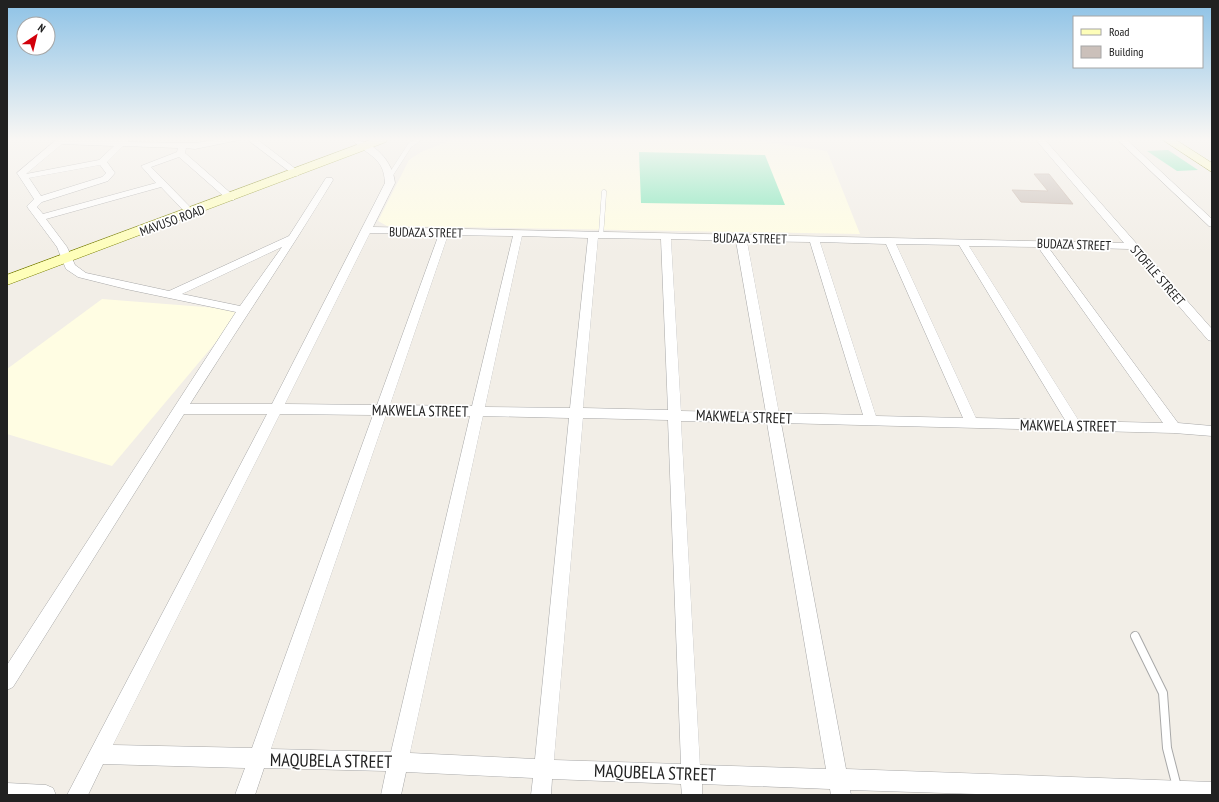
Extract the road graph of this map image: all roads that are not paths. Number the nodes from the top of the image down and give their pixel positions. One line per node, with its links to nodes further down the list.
1 (22, 177): 13 (street)
2 (107, 177): 13 (street)
3 (156, 177): 10 (street)
4 (212, 177): 12 (street)
5 (285, 177): 12 (street, MAVUSO ROAD)
6 (390, 177): 17 (street)
7 (1073, 177): 28 (street, STOFILE STREET)
8 (1162, 177): 16 (street)
9 (329, 180): 22 (street)
10 (162, 184): 14 (street); 15 (street)
11 (604, 192): 20 (lane)
12 (231, 198): 14 (street, MAVUSO ROAD)
13 (39, 200): 15 (street)
14 (191, 213): 29 (street, MAVUSO ROAD)
15 (40, 218): 29 (street)
16 (1212, 224)
17 (367, 230): 18 (street, BUDAZA STREET); 35 (street)
18 (444, 233): 19 (street, BUDAZA STREET); 36 (street)
19 (518, 234): 20 (street, BUDAZA STREET); 37 (street)
20 (597, 235): 21 (street, BUDAZA STREET); 38 (street)
21 (666, 236): 23 (street, BUDAZA STREET); 39 (street)
22 (293, 238): 31 (street); 32 (street)
23 (741, 238): 24 (street, BUDAZA STREET); 40 (street)
24 (814, 239): 25 (street, BUDAZA STREET); 41 (street)
25 (889, 240): 26 (street, BUDAZA STREET); 42 (street)
26 (962, 242): 27 (street, BUDAZA STREET); 43 (street)
27 (1040, 243): 28 (street, BUDAZA STREET); 44 (street)
28 (1133, 246): 33 (street, STOFILE STREET)
29 (66, 259): 30 (street, MAVUSO ROAD); 31 (street)
30 (7, 280)
31 (173, 294): 32 (street)
32 (243, 310): 34 (street)
33 (1212, 337)
34 (180, 409): 35 (street, MAKWELA STREET); 47 (street)
35 (276, 409): 36 (street, MAKWELA STREET); 48 (street)
36 (381, 409): 37 (street, MAKWELA STREET); 49 (street)
37 (479, 412): 38 (street, MAKWELA STREET); 50 (street)
38 (577, 413): 39 (street, MAKWELA STREET); 51 (street)
39 (675, 415): 40 (street, MAKWELA STREET); 52 (street)
40 (772, 418): 41 (street, MAKWELA STREET); 53 (street)
41 (871, 420): 42 (street, MAKWELA STREET)
42 (972, 424): 43 (street, MAKWELA STREET)
43 (1075, 426): 44 (street, MAKWELA STREET)
44 (1174, 428): 45 (street, MAKWELA STREET)
45 (1209, 435)
46 (1135, 636): 55 (lane)
47 (7, 681)
48 (98, 754): 49 (street, MAQUBELA STREET); 60 (street)
49 (258, 759): 50 (street, MAQUBELA STREET); 61 (street)
50 (398, 762): 51 (street, MAQUBELA STREET); 62 (street)
51 (543, 769): 52 (street, MAQUBELA STREET); 63 (street)
52 (691, 774): 53 (street, MAQUBELA STREET); 64 (street)
53 (839, 787): 54 (street, MAQUBELA STREET)
54 (988, 790): 56 (street, MAQUBELA STREET)
55 (1178, 791): 56 (street, MAQUBELA STREET); 57 (street, MAQUBELA STREET)
56 (1137, 792)
57 (1212, 792)
58 (7, 793): 59 (street)
59 (46, 795)
60 (76, 795)
61 (245, 795)
62 (391, 795)
63 (541, 795)
64 (692, 795)

